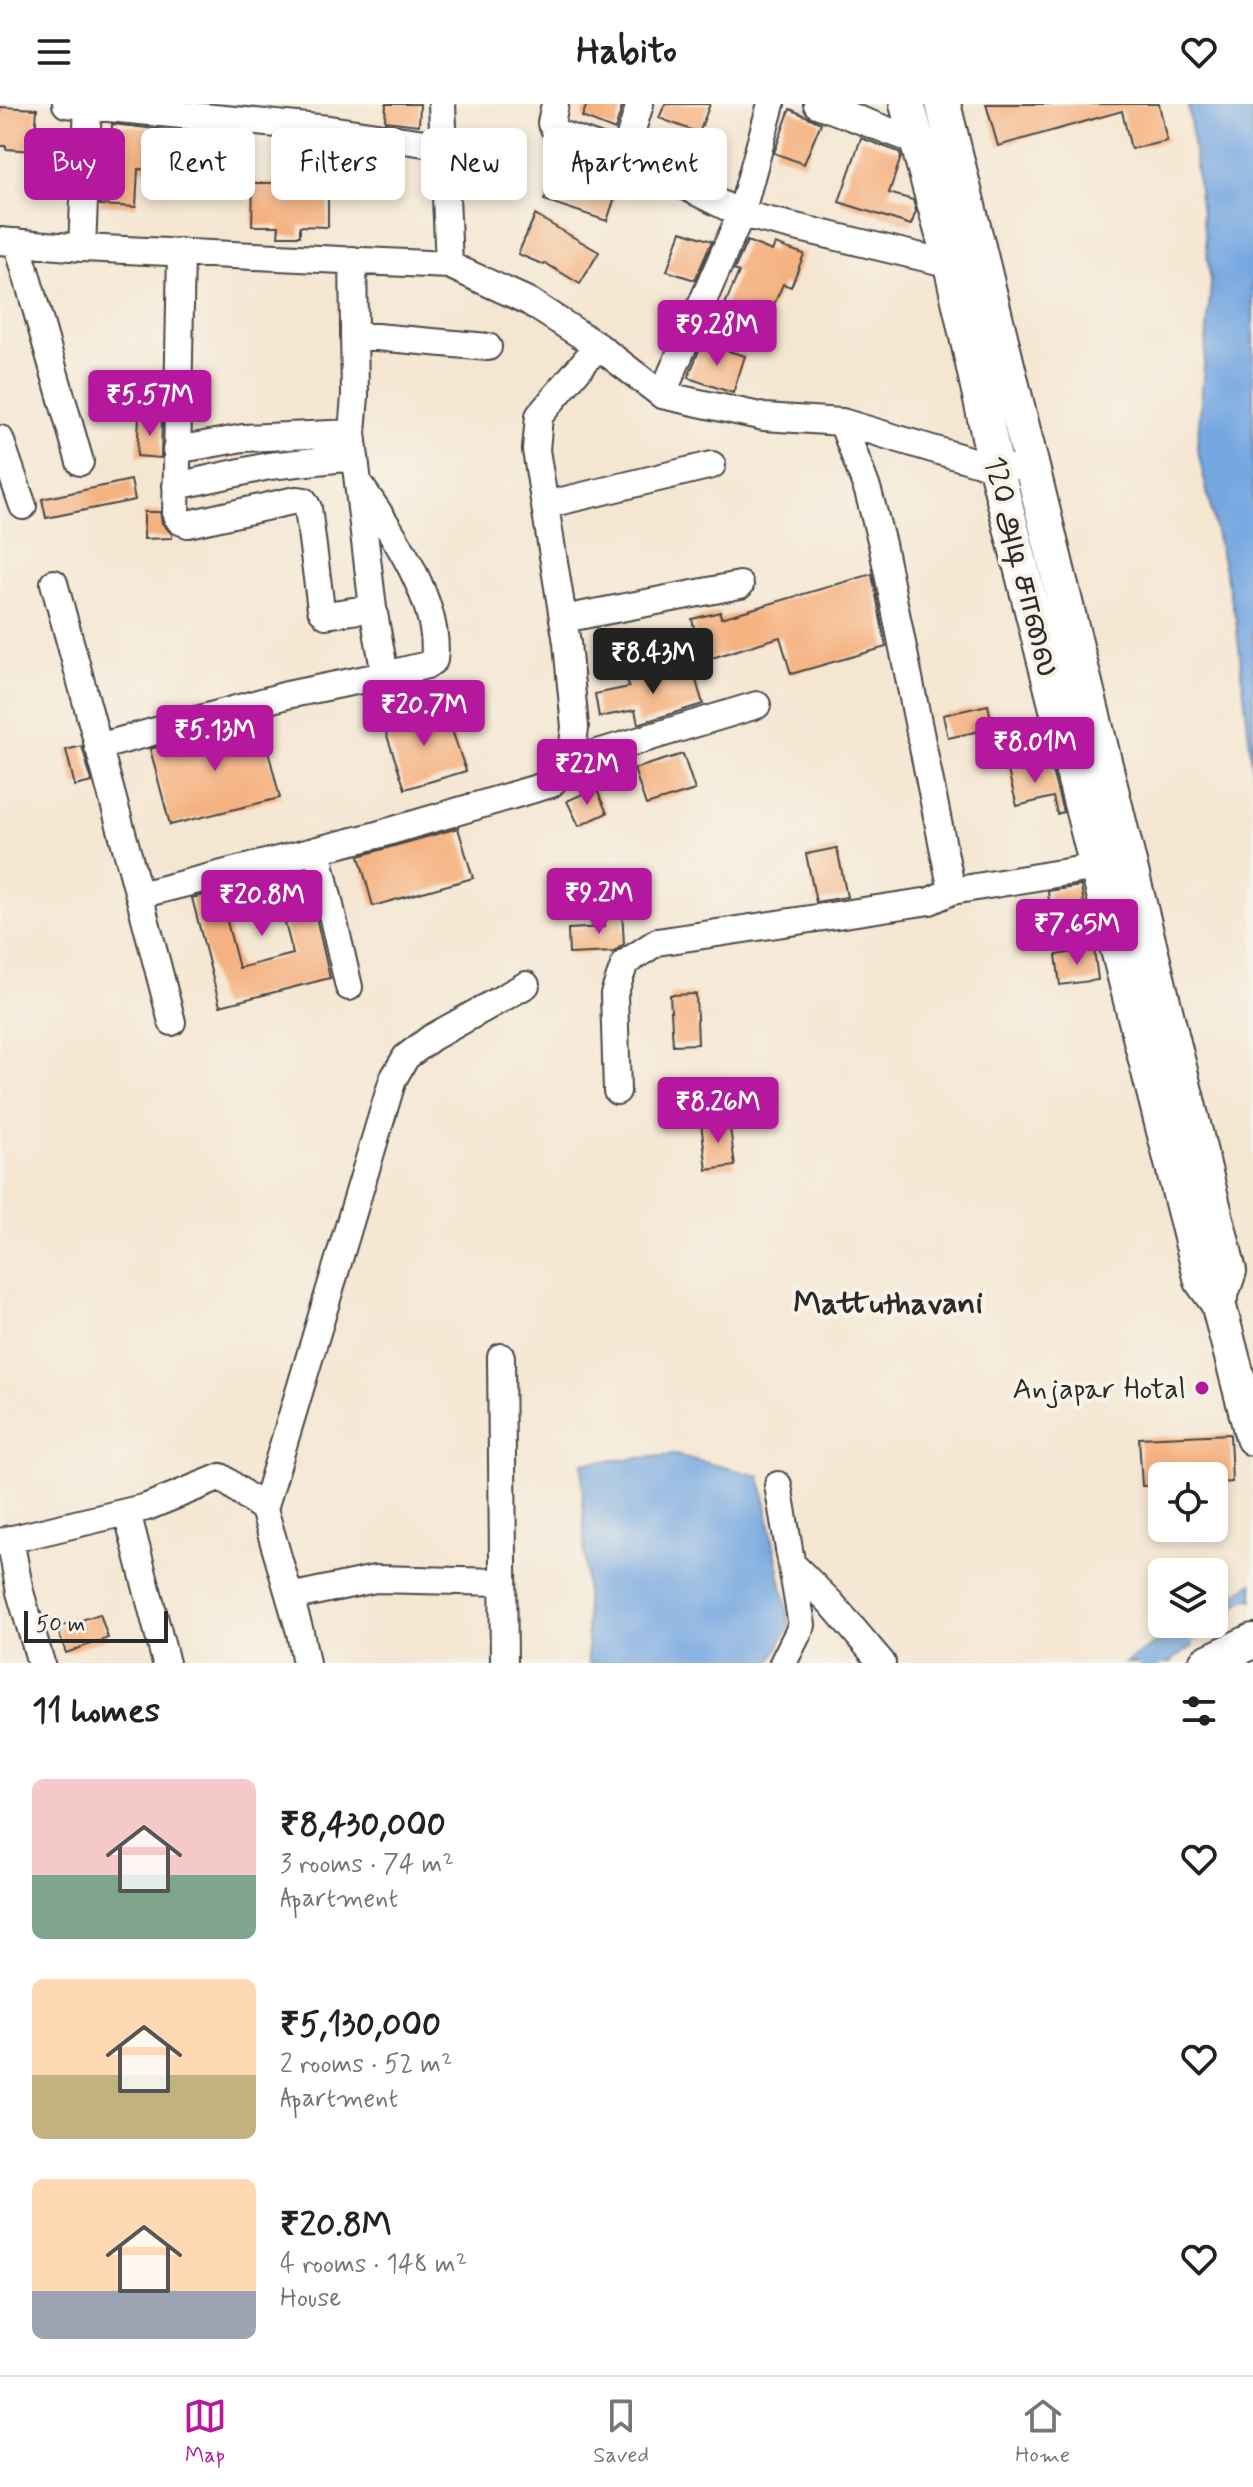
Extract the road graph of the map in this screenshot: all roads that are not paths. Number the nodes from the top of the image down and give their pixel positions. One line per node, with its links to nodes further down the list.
1 (80, 104): 12 (street); 18 (street)
2 (442, 104): 9 (street)
3 (555, 104): 10 (street)
4 (640, 104): 11 (street)
5 (771, 104): 16 (street)
6 (817, 104): 13 (street)
7 (907, 104): 13 (main road, 120 அடி சாலை)
8 (943, 104): 34 (main road, 120 அடி சாலை)
9 (444, 128)
10 (554, 128)
11 (633, 128)
12 (421, 142)
13 (919, 142): 21 (main road, 120 அடி சாலை)
14 (447, 200): 22 (street)
15 (713, 200): 16 (street)
16 (741, 214): 21 (street); 26 (street)
17 (8, 242): 18 (street); 31 (street)
18 (82, 248): 19 (street)
19 (181, 252): 20 (street); 29 (street)
20 (353, 260): 22 (street); 23 (street)
21 (951, 264): 33 (main road, 120 அடி சாலை)
22 (449, 265): 24 (street)
23 (354, 335): 25 (street); 30 (street)
24 (598, 346): 26 (street); 36 (street)
25 (488, 347)
26 (662, 395): 27 (street)
27 (842, 422): 33 (street); 48 (street)
28 (0, 439): 37 (street)
29 (176, 450): 30 (street); 35 (street)
30 (355, 457): 35 (street); 40 (street); 42 (street)
31 (80, 462)
32 (712, 465): 36 (street)
33 (996, 468): 34 (street); 47 (main road, 120 அடி சாலை)
34 (1033, 470): 54 (main road, 120 அடி சாலை)
35 (176, 486): 40 (street)
36 (545, 505): 41 (street)
37 (23, 506)
38 (54, 583): 44 (street)
39 (740, 585): 41 (street)
40 (373, 608): 42 (street)
41 (563, 619): 45 (street)
42 (385, 675): 44 (street)
43 (757, 705): 45 (street)
44 (98, 747): 49 (street)
45 (571, 761): 46 (street)
46 (317, 850): 49 (street); 51 (street)
47 (1097, 867): 48 (street); 54 (main road, 120 அடி சாலை)
48 (952, 891): 53 (street)
49 (139, 895): 52 (street)
50 (526, 985): 58 (street)
51 (349, 987)
52 (172, 1022)
53 (617, 1091)
54 (1218, 1303): 56 (main road, 120 அடி சாலை)
55 (501, 1357): 62 (street)
56 (1253, 1438)
57 (778, 1485): 61 (street)
58 (264, 1509): 59 (street); 63 (street)
59 (127, 1512): 60 (street); 66 (street)
60 (5, 1540): 65 (street)
61 (791, 1563): 69 (street); 70 (street)
62 (502, 1582): 63 (street); 68 (street)
63 (290, 1597): 67 (street)
64 (1253, 1641): 71 (main road)
65 (41, 1663)
66 (166, 1663)
67 (306, 1663)
68 (504, 1663)
69 (783, 1663)
70 (882, 1663)
71 (1206, 1663)

